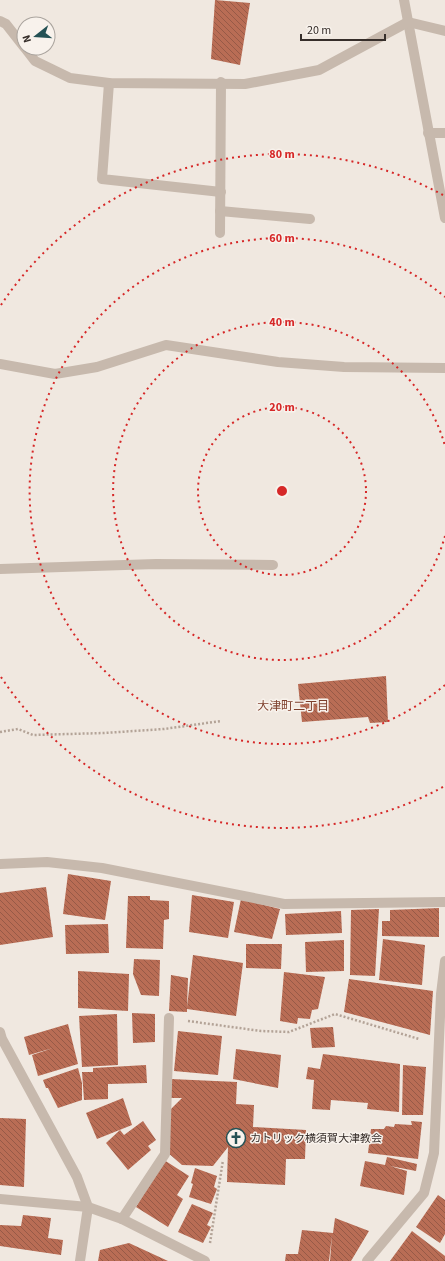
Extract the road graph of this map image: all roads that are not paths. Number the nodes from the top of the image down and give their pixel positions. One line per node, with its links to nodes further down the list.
1 (404, 0): 3 (street)
2 (0, 21): 5 (street)
3 (408, 22): 4 (street); 7 (street); 9 (street)
4 (445, 31)
5 (16, 37)
6 (31, 56): 8 (street)
7 (221, 82): 8 (street); 11 (street)
8 (109, 83): 11 (street)
9 (428, 133): 10 (street); 13 (street)
10 (445, 133)
11 (221, 192): 12 (street)
12 (220, 212): 14 (street); 15 (street)
13 (445, 218)
14 (310, 219)
15 (220, 233)
16 (0, 364): 17 (street)
17 (445, 368)
18 (273, 566): 19 (street)
19 (0, 569)
20 (0, 864): 21 (street)
21 (445, 902)
22 (445, 961): 30 (street)
23 (169, 1018): 27 (street)
24 (0, 1032): 26 (street)
25 (0, 1199): 26 (street)
26 (88, 1207): 27 (street); 28 (street)
27 (122, 1219): 29 (street)
28 (80, 1261)
29 (205, 1261)
30 (367, 1261)

